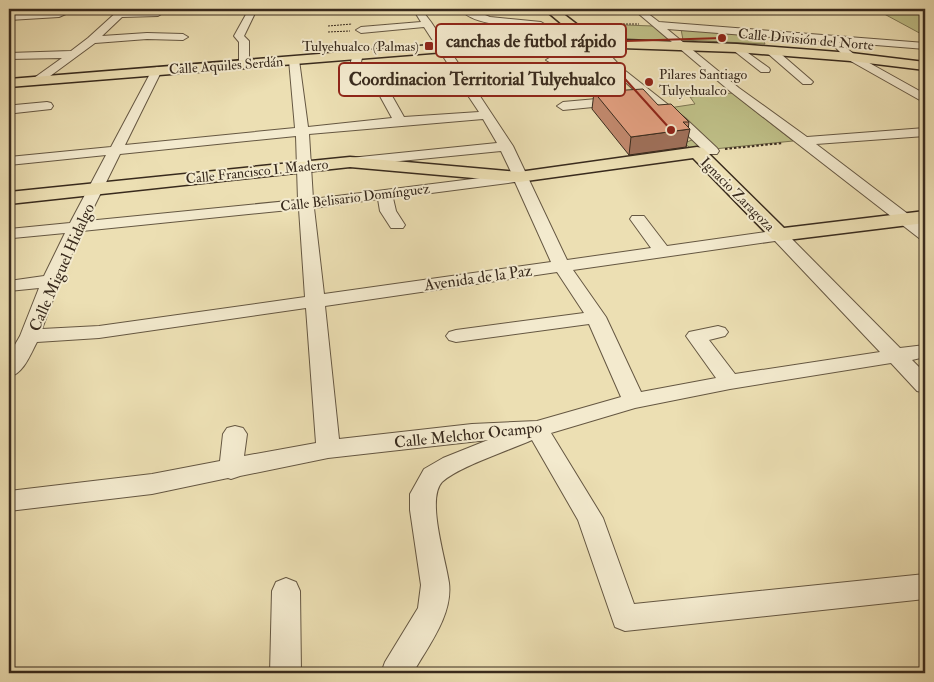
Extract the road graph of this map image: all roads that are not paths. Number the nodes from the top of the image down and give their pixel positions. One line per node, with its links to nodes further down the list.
1 (89, 9): 10 (street)
2 (253, 9): 31 (street)
3 (417, 9): 11 (street)
4 (464, 9): 14 (street)
5 (550, 9): 6 (street); 14 (main road)
6 (555, 9)
7 (631, 10): 12 (street)
8 (123, 12): 9 (street); 17 (street)
9 (158, 13)
10 (9, 17)
11 (428, 24): 13 (street); 20 (street)
12 (658, 25): 16 (street); 19 (street)
13 (361, 30)
14 (577, 30): 18 (main road); 20 (street)
15 (185, 35): 17 (street)
16 (833, 39): 22 (street); 27 (street)
17 (92, 40): 24 (street)
18 (593, 43): 19 (main road, Calle División del Norte); 20 (main road, Calle División del Norte); 28 (street)
19 (683, 46): 21 (main road, Calle División del Norte); 51 (street)
20 (450, 48): 25 (main road, Calle Aquiles Serdán); 40 (street)
21 (736, 48): 23 (main road, Calle División del Norte); 35 (street)
22 (925, 48)
23 (770, 50): 27 (main road, Calle División del Norte); 37 (street)
24 (74, 54): 26 (street); 36 (street)
25 (358, 54): 29 (main road, Calle Aquiles Serdán); 34 (street)
26 (9, 56)
27 (850, 57): 32 (main road, Calle División del Norte); 43 (street)
28 (606, 59): 30 (street); 42 (street)
29 (294, 60): 31 (main road, Calle Aquiles Serdán); 49 (street)
30 (551, 60)
31 (244, 64): 33 (main road, Calle Aquiles Serdán)
32 (925, 66)
33 (157, 70): 36 (main road, Calle Aquiles Serdán); 53 (street, Calle Miguel Hidalgo)
34 (363, 70)
35 (765, 70)
36 (38, 80): 38 (main road, Calle Aquiles Serdán)
37 (807, 82)
38 (9, 83)
39 (381, 87): 48 (street)
40 (468, 87): 41 (street); 47 (street)
41 (427, 90)
42 (649, 98): 45 (street); 54 (street)
43 (925, 99)
44 (47, 106): 46 (street)
45 (563, 106)
46 (11, 109)
47 (487, 114): 48 (street); 52 (street)
48 (400, 121): 49 (street)
49 (302, 132): 53 (street); 57 (street)
50 (925, 132): 51 (street)
51 (804, 141): 65 (street)
52 (506, 146): 56 (street, Calle Francisco I. Madero); 58 (street)
53 (116, 150): 55 (street); 59 (street, Calle Miguel Hidalgo)
54 (705, 152): 58 (main road, Calle Belisario Domínguez); 69 (main road, Ignacio Zaragoza)
55 (9, 161)
56 (350, 162): 57 (main road, Calle Francisco I. Madero); 58 (main road)
57 (303, 167): 59 (main road, Calle Francisco I. Madero); 62 (street)
58 (519, 178): 60 (street, Calle Belisario Domínguez); 72 (street)
59 (97, 188): 61 (main road, Calle Francisco I. Madero); 67 (street, Calle Miguel Hidalgo)
60 (385, 195): 62 (street, Calle Belisario Domínguez); 66 (street)
61 (9, 198)
62 (307, 204): 67 (street, Calle Belisario Domínguez); 75 (street)
63 (925, 217): 65 (main road, Avenida de la Paz)
64 (638, 219): 71 (street)
65 (904, 220): 69 (main road, Avenida de la Paz); 70 (street)
66 (397, 225)
67 (75, 228): 68 (street, Calle Belisario Domínguez); 73 (street, Calle Miguel Hidalgo)
68 (13, 234)
69 (780, 235): 71 (street, Avenida de la Paz); 81 (street)
70 (925, 235)
71 (662, 250): 72 (street, Avenida de la Paz)
72 (561, 265): 75 (street, Avenida de la Paz); 76 (street)
73 (51, 281): 74 (street); 78 (street, Calle Miguel Hidalgo)
74 (9, 286)
75 (314, 302): 78 (street, Avenida de la Paz); 88 (street)
76 (596, 317): 79 (street); 85 (street)
77 (718, 332): 83 (street)
78 (30, 336): 82 (street, Calle Miguel Hidalgo)
79 (456, 336)
80 (925, 351): 81 (street, Calle Melchor Ocampo)
81 (896, 356): 83 (street, Calle Melchor Ocampo); 84 (street)
82 (9, 370)
83 (730, 382): 85 (street, Calle Melchor Ocampo)
84 (925, 386)
85 (634, 400): 86 (street, Calle Melchor Ocampo)
86 (537, 429): 88 (street, Calle Melchor Ocampo); 91 (street); 94 (street)
87 (235, 434): 89 (street)
88 (328, 449): 89 (street, Calle Melchor Ocampo)
89 (231, 470): 90 (street, Calle Melchor Ocampo)
90 (9, 501)
91 (925, 588)
92 (286, 591): 93 (street)
93 (286, 673)
94 (396, 673)

